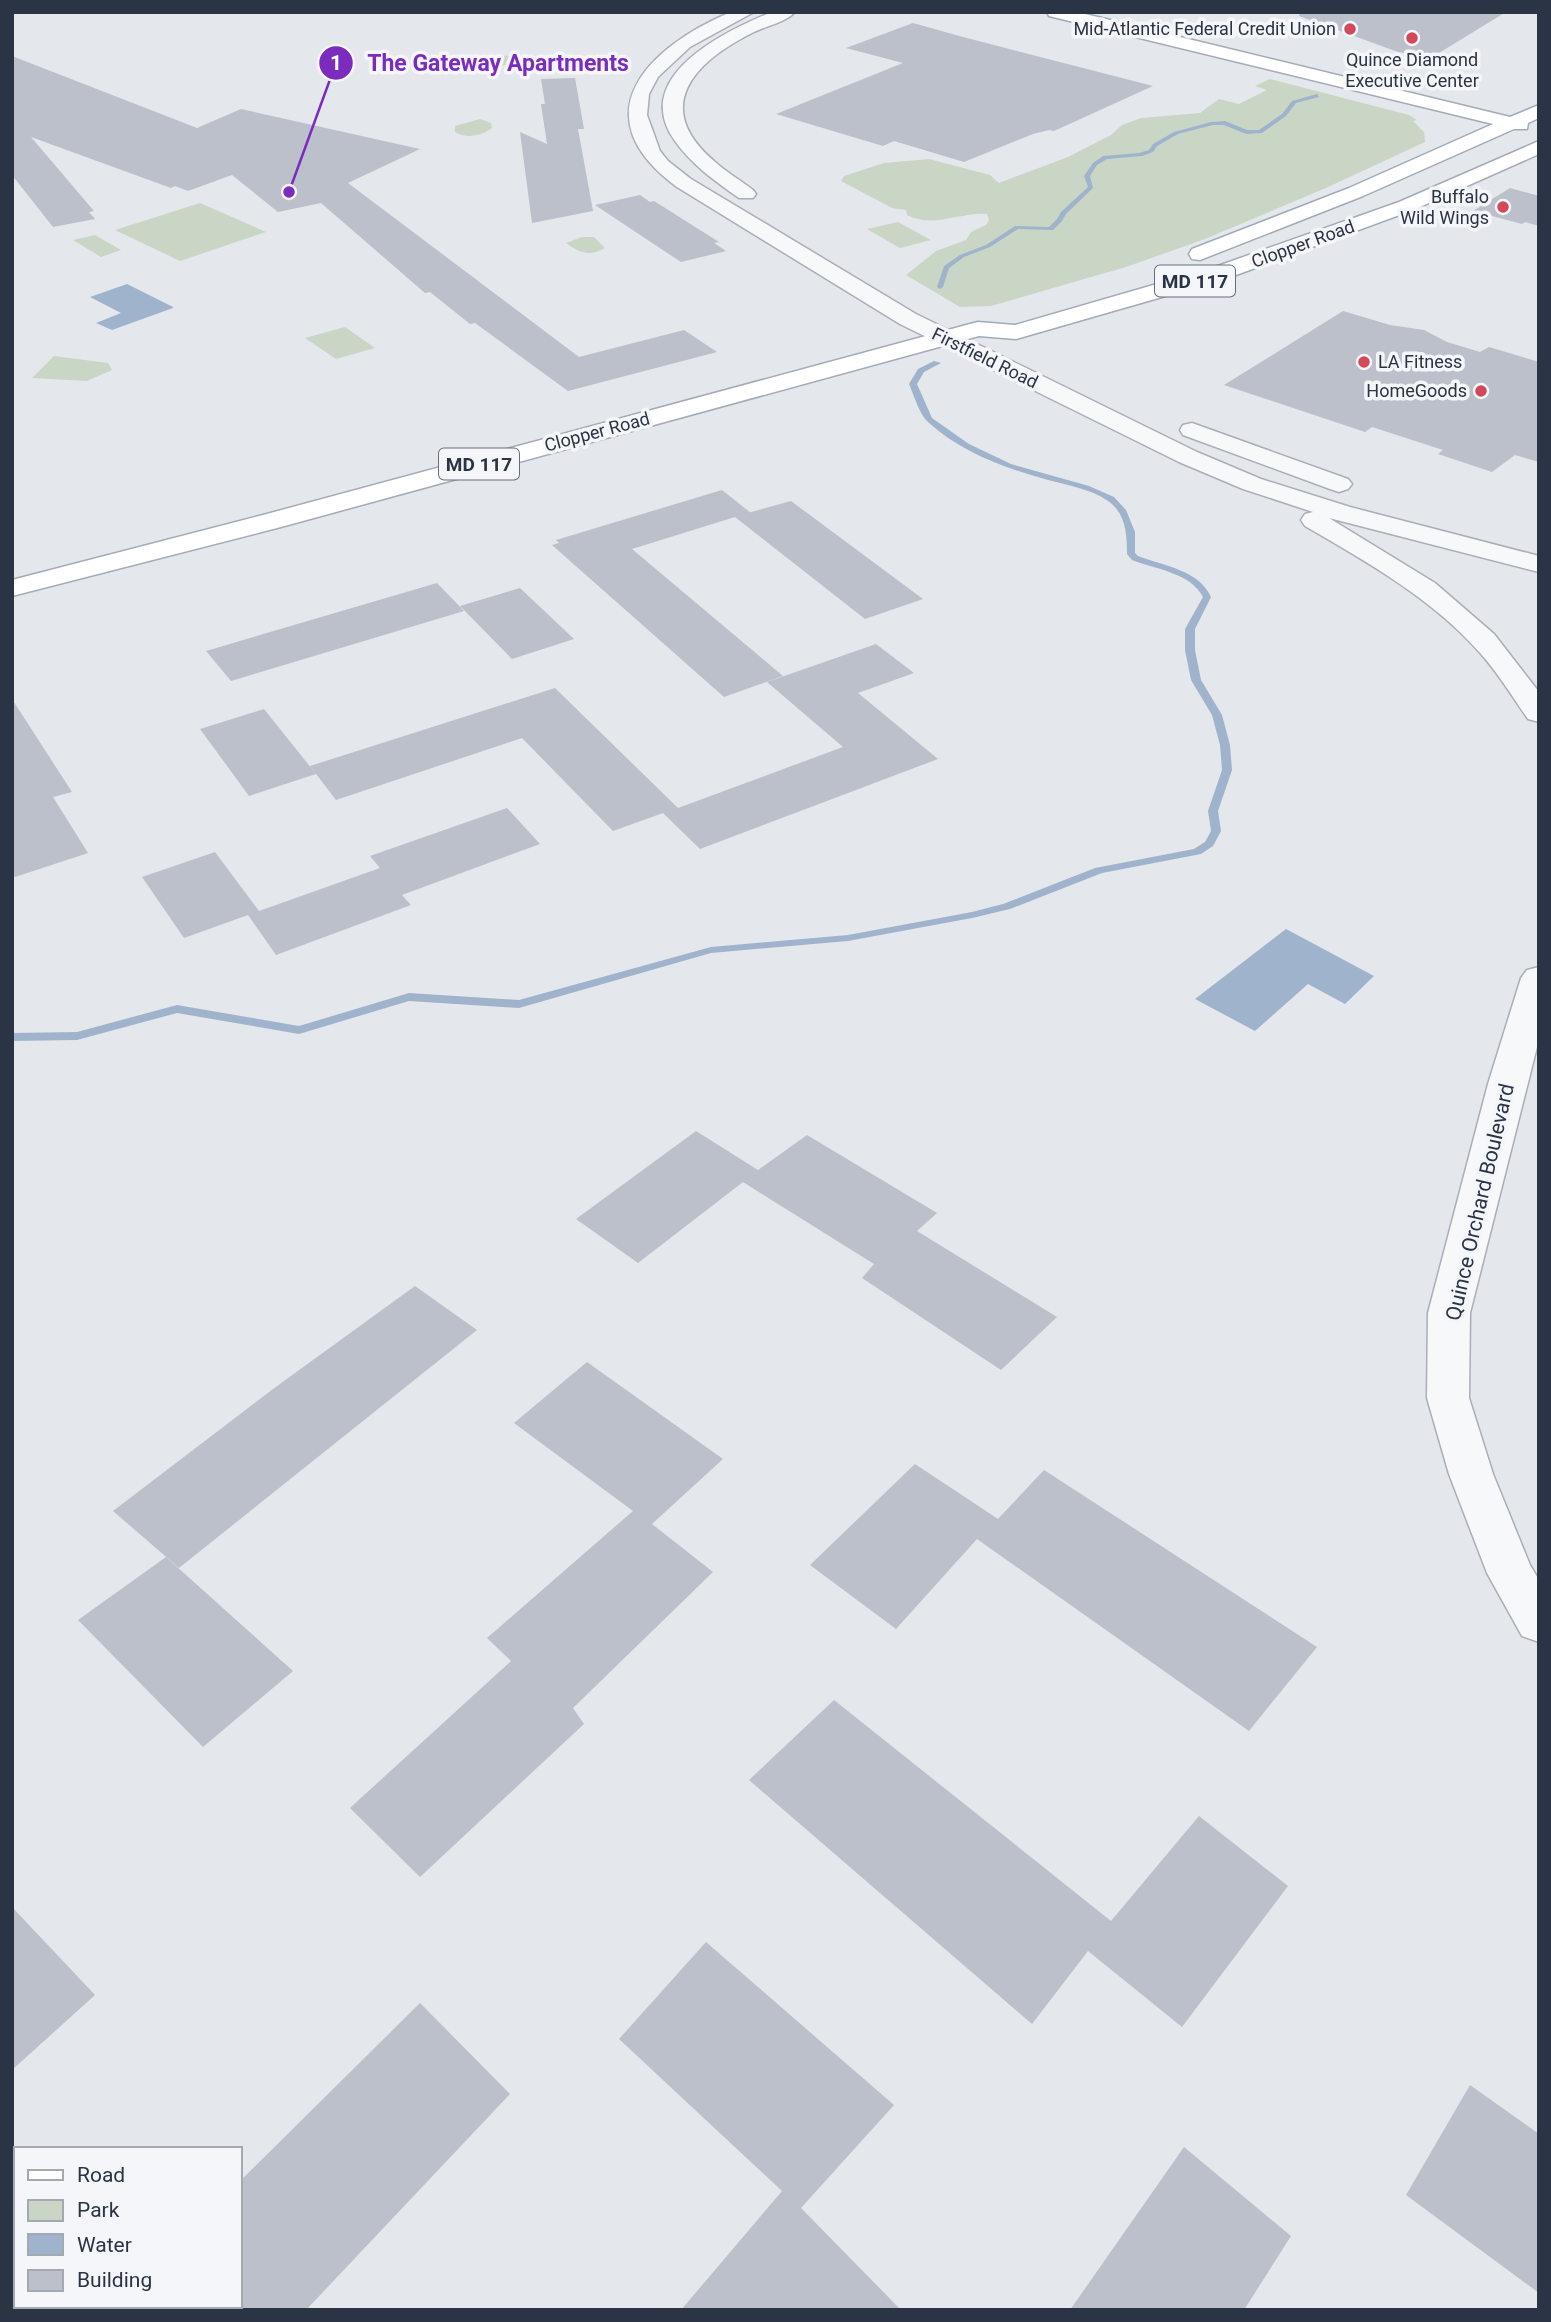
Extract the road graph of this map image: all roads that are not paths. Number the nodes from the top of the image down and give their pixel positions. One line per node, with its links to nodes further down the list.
1 (746, 12): 18 (street, Firstfield Road)
2 (787, 12): 12 (street)
3 (1055, 12): 4 (main road)
4 (1378, 90): 5 (main road); 7 (main road); 10 (main road)
5 (1539, 99)
6 (1539, 111): 7 (main road, MD 117)
7 (1512, 123): 8 (main road); 10 (main road, Clopper Road / MD 117)
8 (1539, 130)
9 (1539, 147): 13 (main road, Clopper Road / MD 117)
10 (1421, 162): 11 (main road, Clopper Road / MD 117)
11 (1356, 192): 13 (main road); 14 (main road, Clopper Road / MD 117)
12 (759, 201)
13 (1291, 250): 19 (main road, Clopper Road / MD 117)
14 (1180, 261)
15 (1147, 272): 16 (main road, MD 117)
16 (1069, 294)
17 (1015, 309): 19 (main road, Clopper Road / MD 117)
18 (946, 326): 19 (main road, Clopper Road / MD 117); 20 (street, Firstfield Road); 23 (main road, Clopper Road / MD 117)
19 (978, 329): 21 (street, Firstfield Road)
20 (1252, 484): 22 (street, Firstfield Road); 24 (street)
21 (1357, 490)
22 (1539, 564)
23 (12, 587)
24 (1539, 713)
25 (1539, 978): 26 (street, Quince Orchard Boulevard)
26 (1539, 1622)

